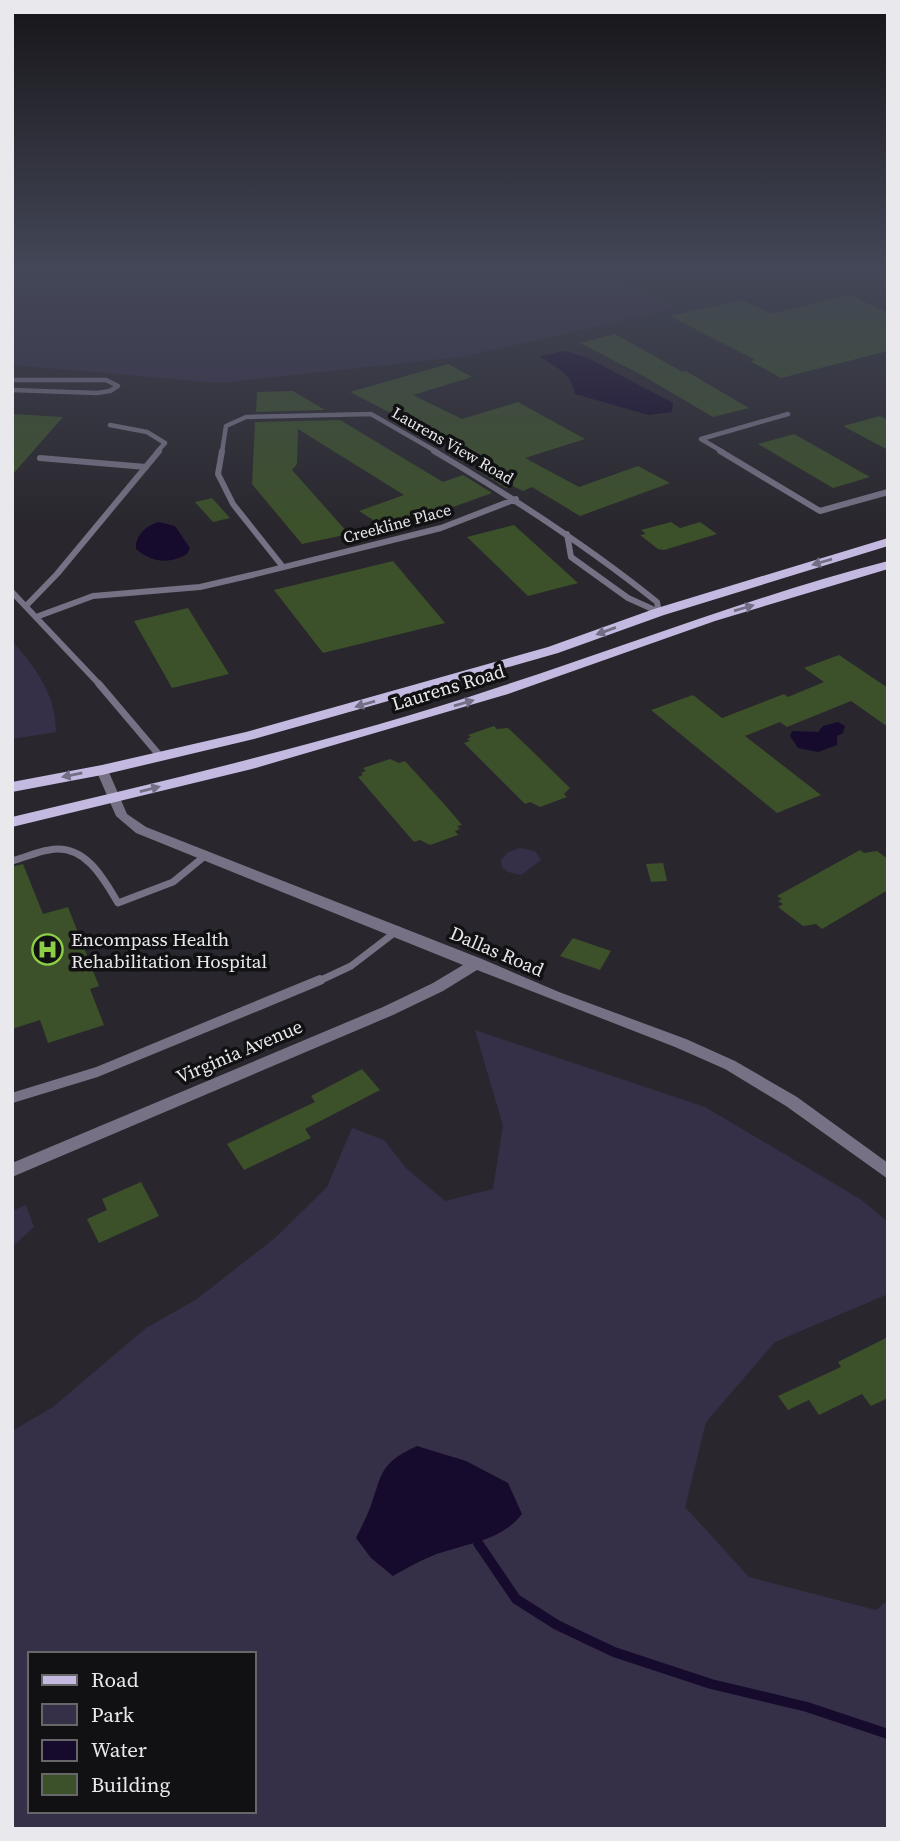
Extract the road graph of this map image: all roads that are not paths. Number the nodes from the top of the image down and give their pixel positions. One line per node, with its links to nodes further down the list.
1 (12, 380): 2 (lane)
2 (12, 390)
3 (788, 414): 7 (lane)
4 (110, 425): 6 (lane)
5 (40, 458): 6 (lane)
6 (146, 467): 14 (lane)
7 (888, 492)
8 (516, 499): 9 (lane, Laurens View Road); 12 (lane, Creekline Place); 12 (lane, Laurens View Road)
9 (567, 534): 15 (lane, Laurens View Road); 15 (lane)
10 (888, 542): 15 (main road, Laurens Road, one-way to 15)
11 (888, 565): 17 (main road, Laurens Road, one-way to 11)
12 (283, 567): 16 (lane, Creekline Place)
13 (12, 592): 14 (lane)
14 (26, 606): 16 (lane)
15 (659, 612): 17 (main road); 18 (main road, Laurens Road, one-way to 18)
16 (36, 617): 18 (lane)
17 (679, 628): 21 (main road, Laurens Road, one-way to 17)
18 (160, 756): 19 (main road, Laurens Road)
19 (102, 770): 20 (main road, Laurens Road, one-way to 20); 21 (street, Dallas Road)
20 (12, 787)
21 (112, 799): 22 (main road, Laurens Road); 23 (street, Dallas Road)
22 (12, 822)
23 (206, 855): 24 (lane); 25 (street, Dallas Road)
24 (12, 861)
25 (398, 930): 26 (street, Dallas Road); 27 (lane)
26 (477, 963): 28 (street, Virginia Avenue); 29 (street, Dallas Road)
27 (12, 1098)
28 (12, 1170)
29 (888, 1172)

